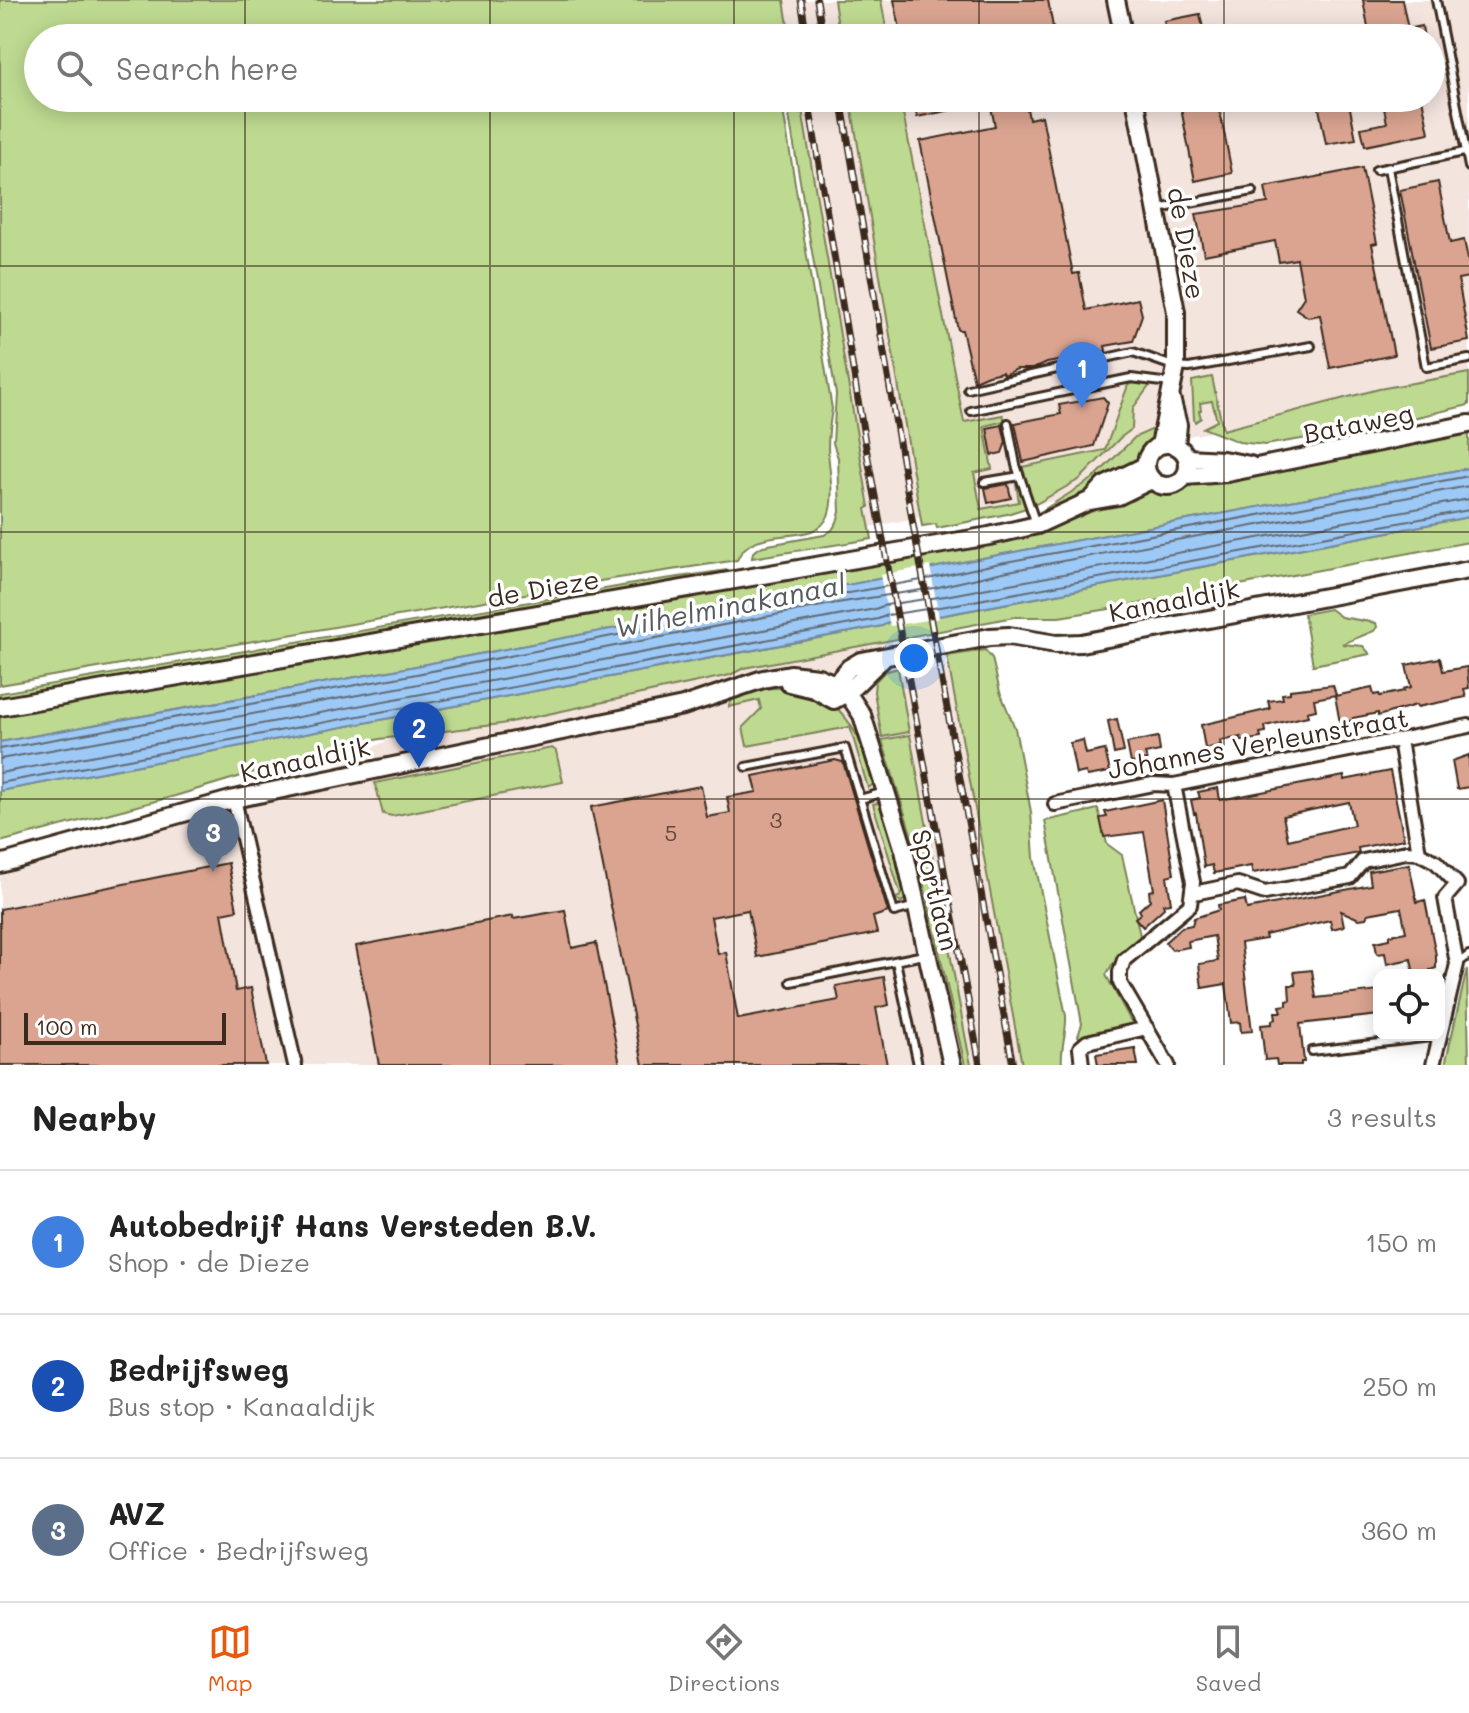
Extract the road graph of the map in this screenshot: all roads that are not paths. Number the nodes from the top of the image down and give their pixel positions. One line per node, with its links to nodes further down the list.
1 (1116, 0): 3 (street)
2 (1436, 0): 4 (lane)
3 (1121, 24)
4 (1441, 24)
5 (1445, 43): 7 (lane)
6 (1138, 112): 12 (street, de Dieze)
7 (1468, 152): 8 (lane); 9 (lane)
8 (1469, 167)
9 (1388, 168): 10 (lane); 14 (lane)
10 (1376, 170)
11 (1253, 191): 12 (lane)
12 (1157, 209): 15 (street, de Dieze)
13 (1311, 346): 15 (lane)
14 (1469, 359)
15 (1173, 383): 16 (lane); 17 (lane); 20 (street, de Dieze)
16 (968, 389)
17 (971, 411)
18 (1008, 423): 23 (lane)
19 (1469, 424): 21 (street, Bataweg)
20 (1174, 450): 21 (street, Bataweg); 22 (street); 24 (street)
21 (1256, 466): 24 (street, Bataweg)
22 (1148, 473): 24 (street); 26 (street, de Dieze)
23 (1020, 476): 25 (lane); 26 (lane)
24 (1185, 476)
25 (984, 482)
26 (1037, 525): 29 (street, de Dieze)
27 (1469, 570): 28 (street, Kanaaldijk)
28 (839, 693): 34 (street, Sportlaan); 35 (street, Kanaaldijk)
29 (0, 707)
30 (1469, 726): 31 (street, Johannes Verleunstraat)
31 (1400, 740): 33 (street, Johannes Verleunstraat); 38 (street)
32 (746, 767): 36 (lane)
33 (1174, 785): 37 (street, Johannes Verleunstraat); 41 (street)
34 (885, 792): 36 (lane); 42 (street, Sportlaan)
35 (234, 799): 39 (street, Kanaaldijk); 53 (street)
36 (860, 799): 42 (lane)
37 (1055, 804)
38 (1419, 853): 40 (street); 41 (street)
39 (0, 864)
40 (1463, 884): 46 (street)
41 (1194, 893): 49 (street)
42 (916, 906): 43 (street, Sportlaan)
43 (927, 954): 45 (lane); 55 (street, Sportlaan)
44 (1469, 955): 46 (lane)
45 (896, 961): 47 (lane); 54 (lane)
46 (1457, 964): 48 (street)
47 (791, 982)
48 (1445, 1015)
49 (1147, 1028): 56 (street); 57 (street)
50 (1397, 1041): 52 (lane)
51 (1439, 1041): 58 (street)
52 (1312, 1051)
53 (295, 1065)
54 (918, 1065)
55 (952, 1065)
56 (1082, 1065)
57 (1168, 1065)
58 (1433, 1065)

